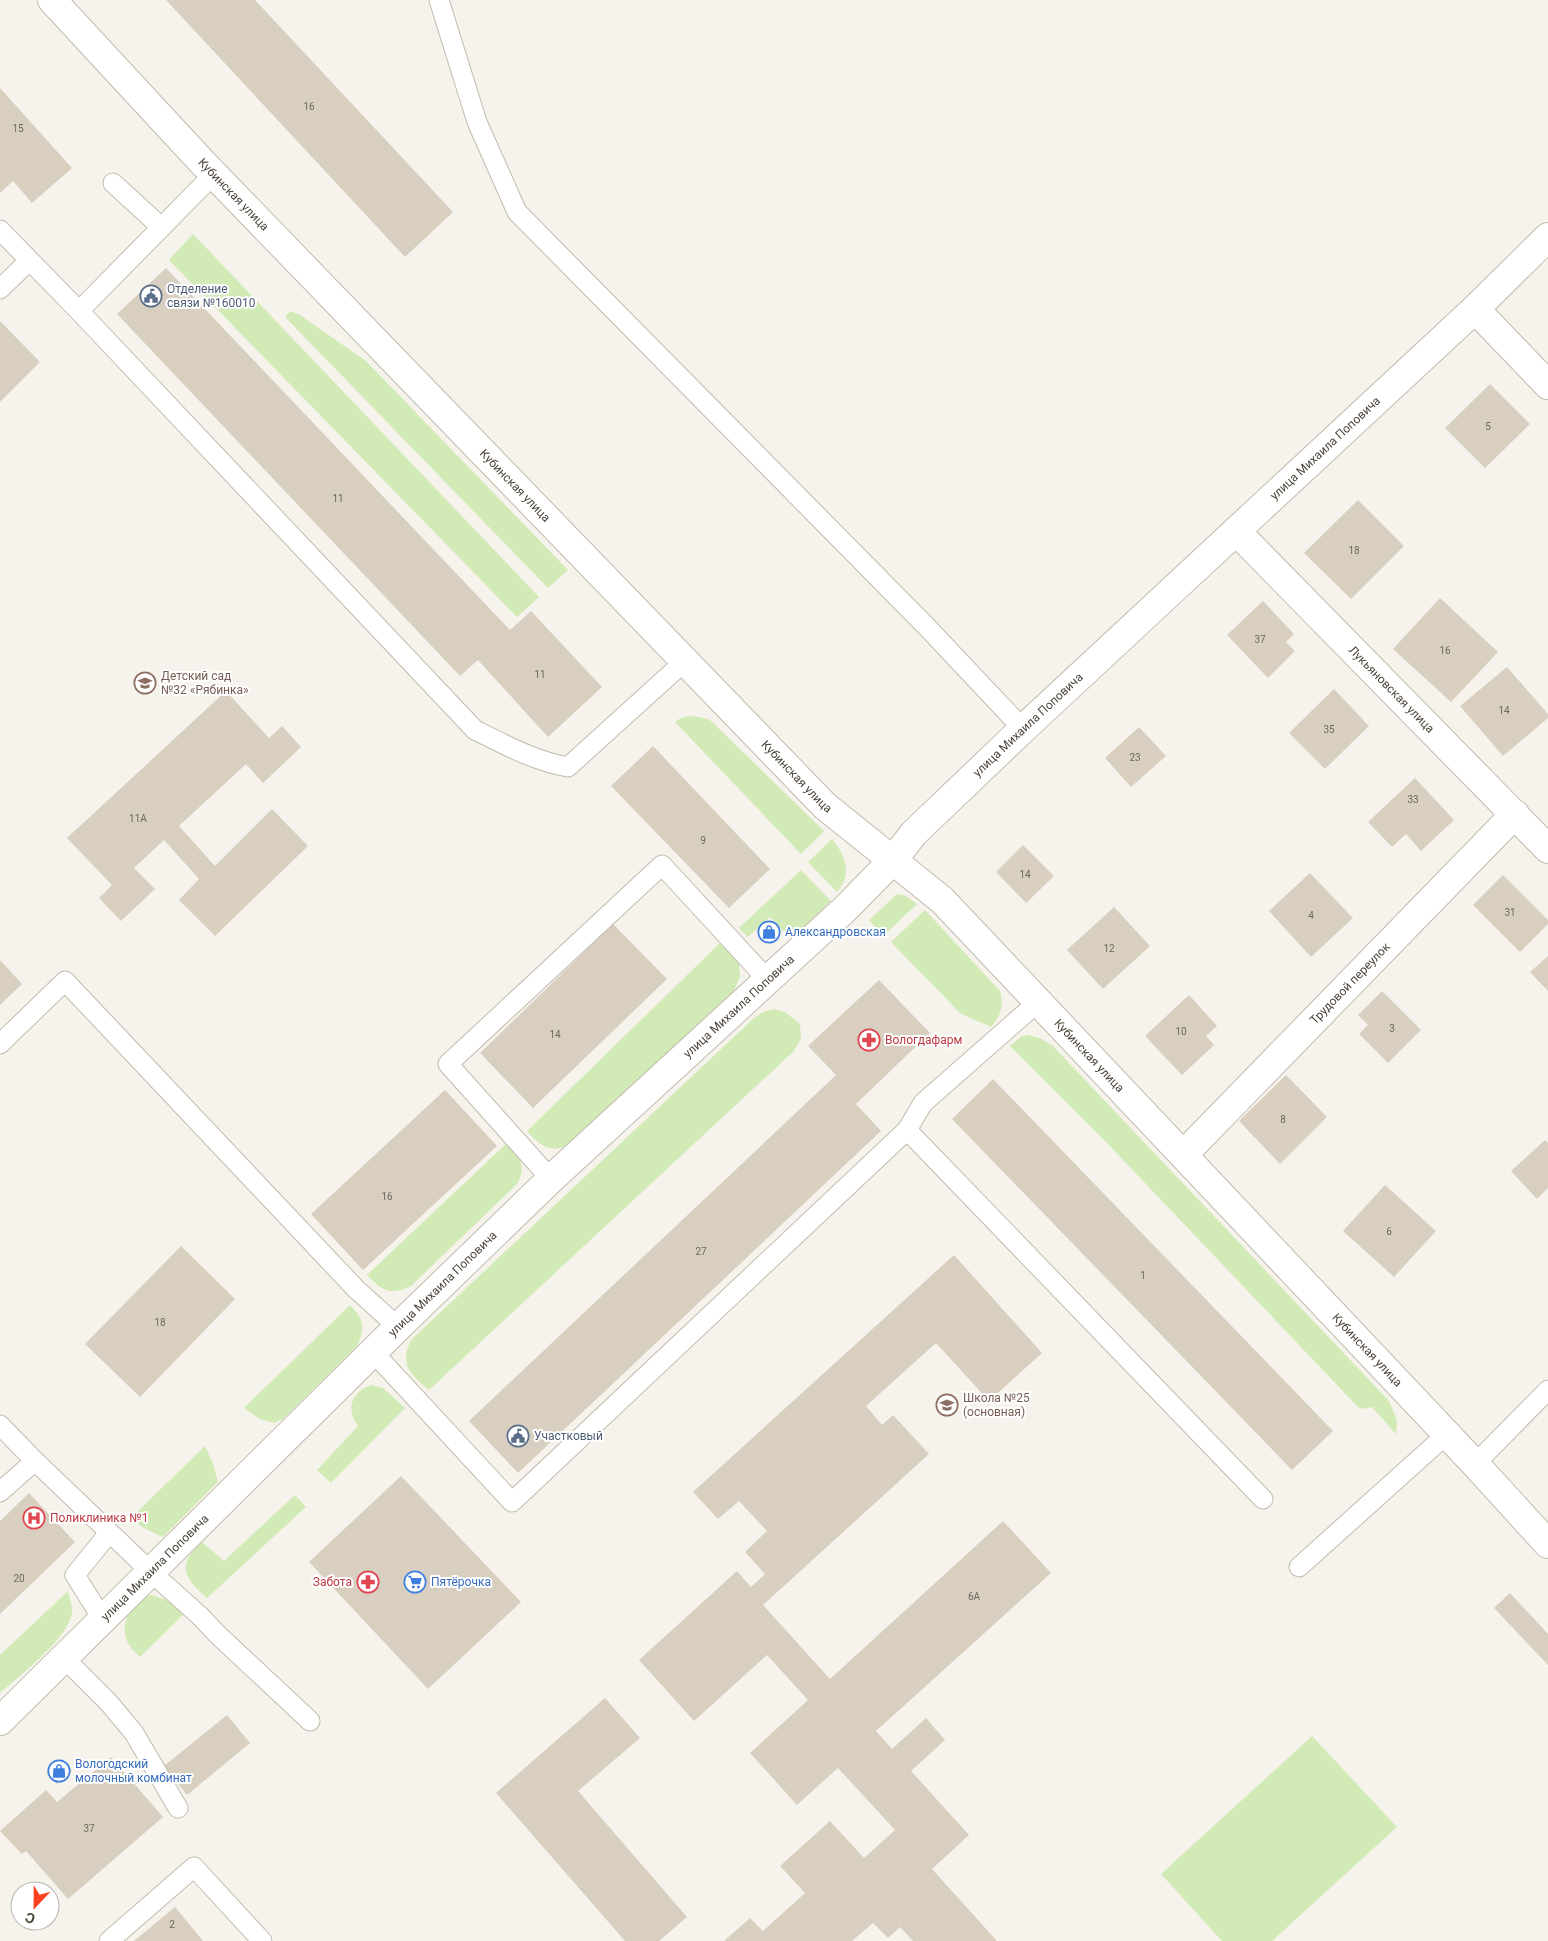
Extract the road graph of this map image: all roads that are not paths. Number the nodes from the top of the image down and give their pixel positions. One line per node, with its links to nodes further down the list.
1 (52, 0): 3 (street, Кубинская улица)
2 (439, 0): 15 (lane)
3 (214, 174): 5 (lane); 14 (street, Кубинская улица)
4 (114, 183): 5 (lane)
5 (161, 227): 11 (lane)
6 (0, 230): 8 (lane)
7 (1548, 237): 10 (street, улица Михаила Поповича)
8 (29, 261): 9 (lane); 11 (lane)
9 (0, 289)
10 (1475, 308): 12 (street); 13 (street, улица Михаила Поповича)
11 (79, 311): 14 (lane)
12 (1548, 385)
13 (1236, 531): 15 (street, улица Михаила Поповича); 16 (street, Лукьяновская улица)
14 (685, 661): 18 (street, Кубинская улица)
15 (1022, 730): 18 (street, улица Михаила Поповича)
16 (1515, 814): 17 (street, Лукьяновская улица); 23 (street, Трудовой переулок)
17 (1548, 849)
18 (893, 860): 19 (street, улица Михаила Поповича); 20 (street, Кубинская улица)
19 (767, 979): 24 (street, улица Михаила Поповича); 24 (lane)
20 (1038, 1002): 22 (lane); 23 (street, Кубинская улица)
21 (0, 1044): 25 (lane)
22 (907, 1130): 26 (lane); 33 (lane)
23 (1184, 1154): 29 (street, Кубинская улица)
24 (551, 1179): 25 (street, улица Михаила Поповича)
25 (398, 1327): 26 (street, улица Михаила Поповича)
26 (373, 1352): 37 (street, улица Михаила Поповича)
27 (1548, 1390): 31 (lane)
28 (0, 1425): 30 (lane)
29 (1447, 1434): 31 (street, Кубинская улица); 36 (lane)
30 (35, 1461): 32 (lane); 34 (lane)
31 (1475, 1464): 35 (street, Кубинская улица)
32 (0, 1492)
33 (1263, 1499)
34 (109, 1533): 37 (lane); 38 (lane)
35 (1548, 1544)
36 (1299, 1567)
37 (151, 1572): 38 (street, улица Михаила Поповича); 41 (lane)
38 (103, 1620): 39 (street, улица Михаила Поповича)
39 (64, 1658): 40 (street, улица Михаила Поповича); 42 (lane)
40 (0, 1721)
41 (310, 1721)
42 (178, 1808)
43 (109, 1941): 44 (lane)
44 (262, 1941)

